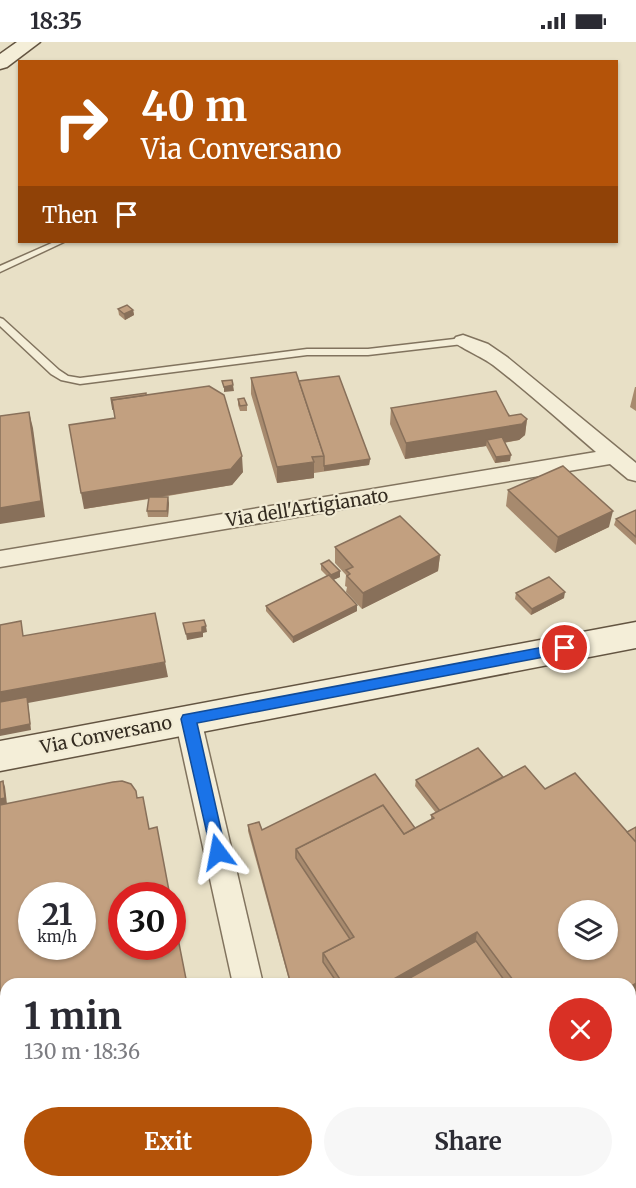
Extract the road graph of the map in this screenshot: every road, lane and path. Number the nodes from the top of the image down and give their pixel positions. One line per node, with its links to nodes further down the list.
1 (30, 42): 2 (street)
2 (0, 63)
3 (58, 243): 4 (lane)
4 (0, 269)
5 (0, 321): 6 (lane)
6 (463, 341): 7 (street)
7 (614, 456): 8 (street); 9 (street, Via dell'Artigianato)
8 (636, 474)
9 (0, 559)
10 (636, 635): 11 (street, Via Conversano)
11 (188, 719): 12 (street, Via Conversano); 13 (street)
12 (0, 756)
13 (247, 978)

